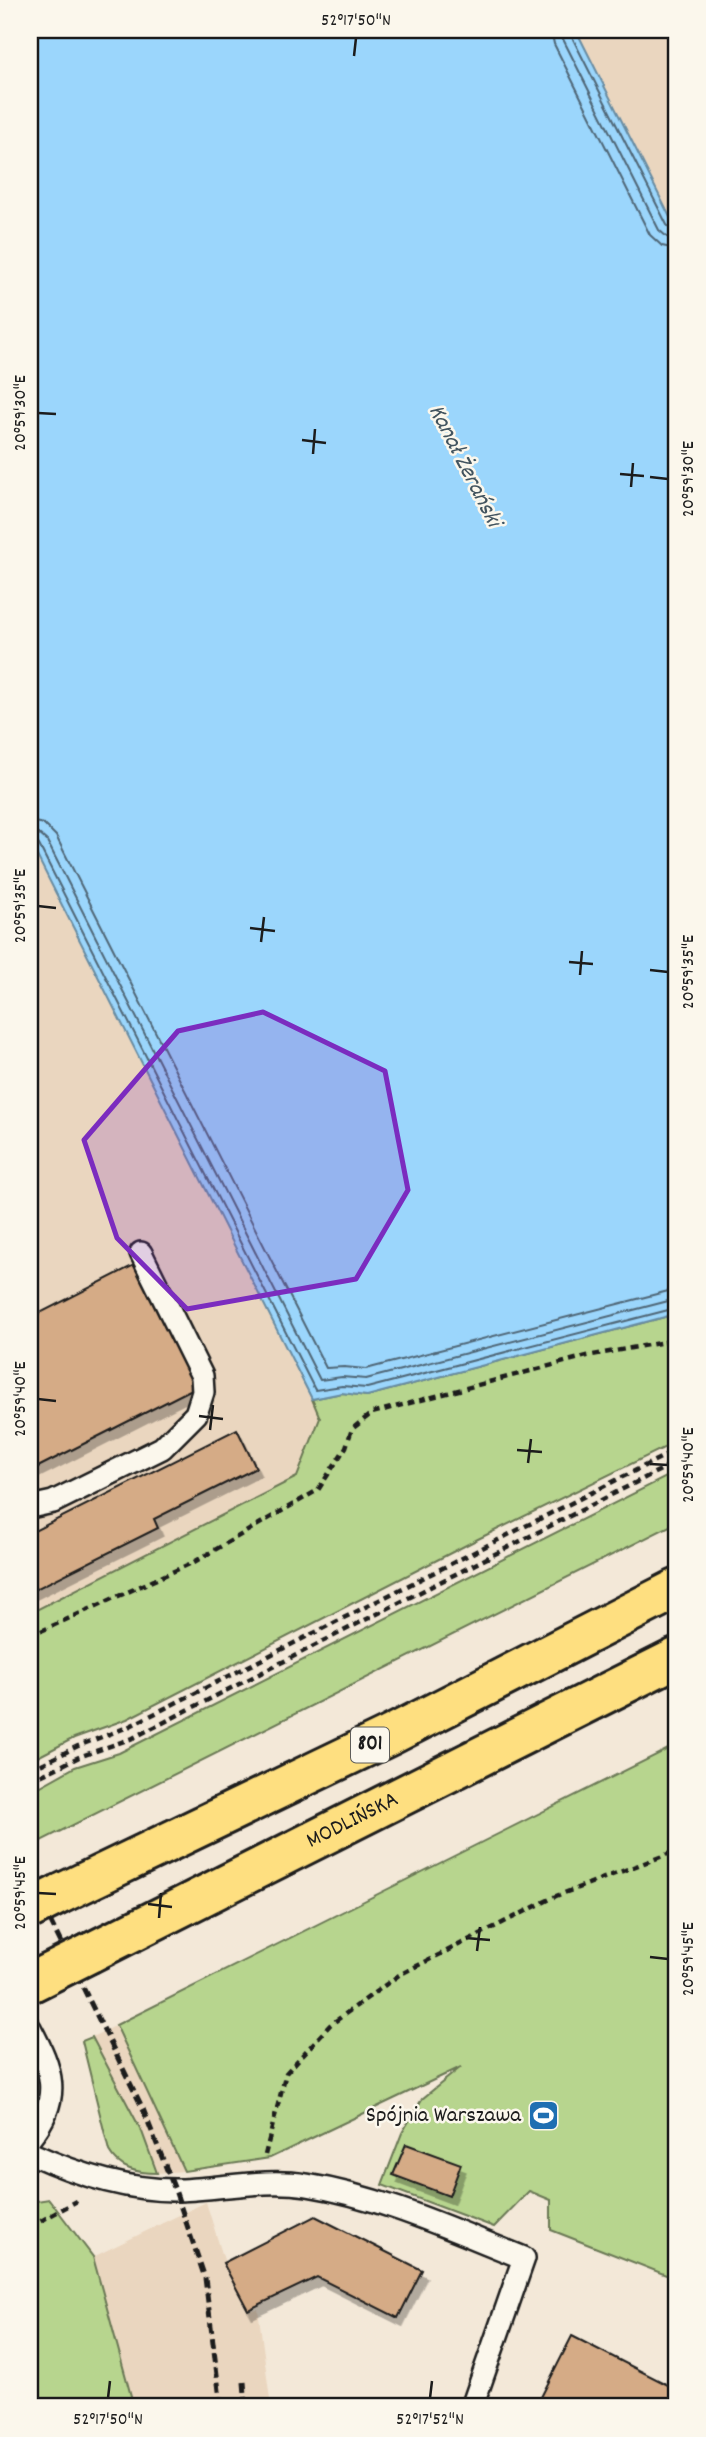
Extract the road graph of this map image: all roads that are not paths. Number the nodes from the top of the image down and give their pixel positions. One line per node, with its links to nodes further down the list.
1 (141, 1253): 2 (lane)
2 (30, 1507)
3 (676, 1589): 5 (main road, 801)
4 (676, 1658): 6 (main road, MODLIŃSKA, bridge)
5 (45, 1901)
6 (30, 1983)
7 (30, 2028): 8 (lane)
8 (30, 2138)
9 (30, 2153): 10 (lane)
10 (472, 2407)

